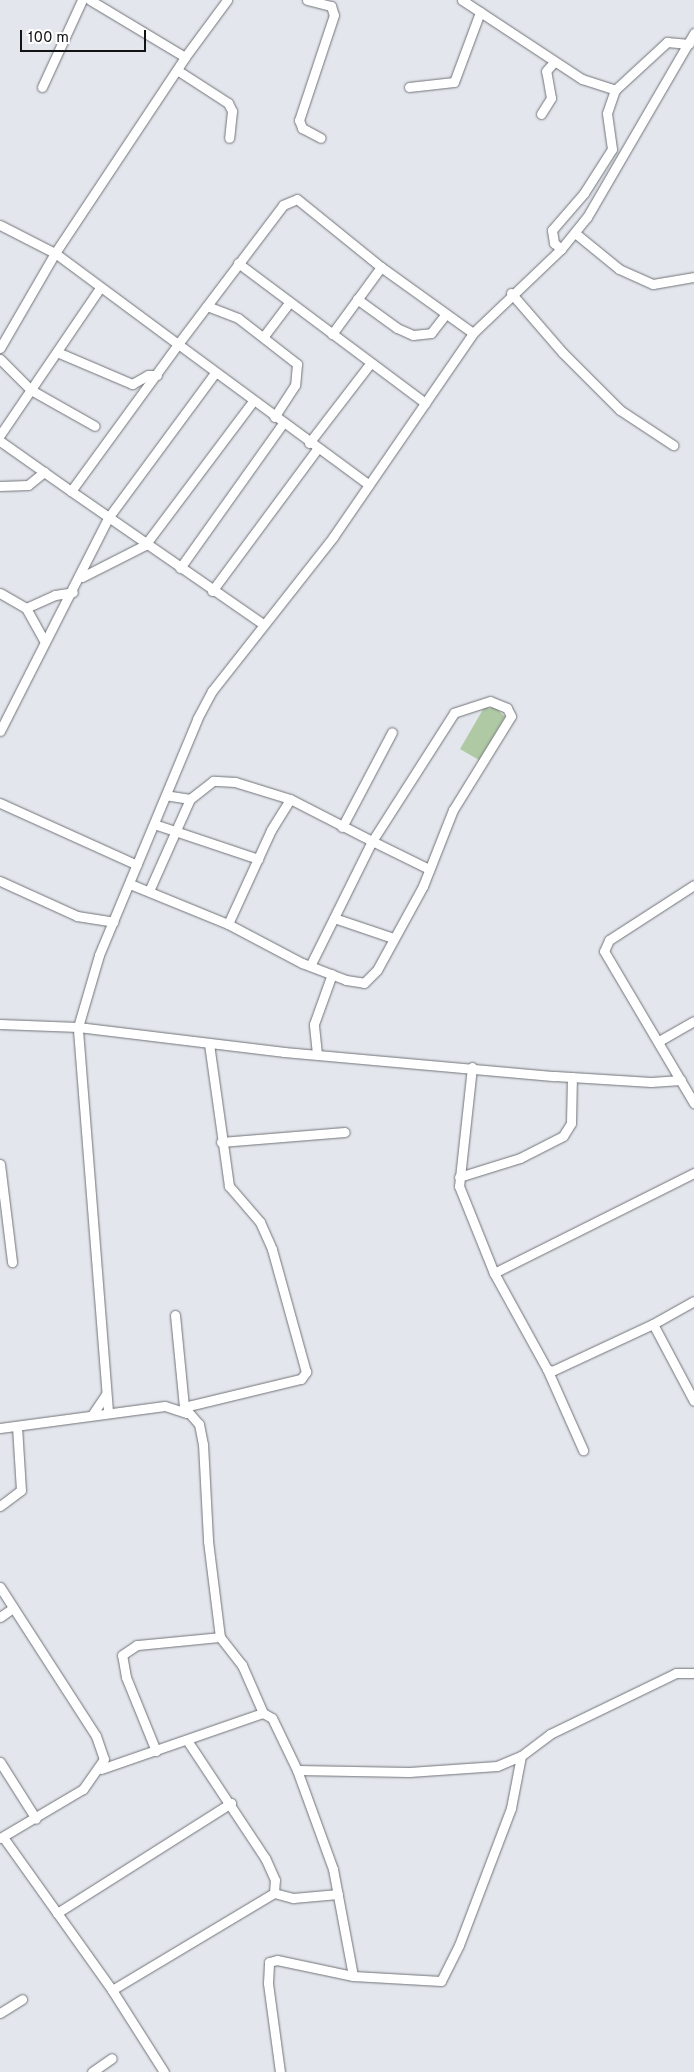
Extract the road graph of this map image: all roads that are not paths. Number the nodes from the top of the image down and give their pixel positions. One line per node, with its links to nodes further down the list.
1 (82, 0): 12 (street)
2 (227, 0): 9 (street)
3 (307, 0): 17 (street)
4 (462, 0): 6 (street)
5 (94, 1): 9 (street)
6 (480, 12): 10 (street); 13 (street)
7 (694, 33): 8 (street)
8 (689, 44): 14 (street); 19 (street)
9 (185, 57): 11 (street)
10 (554, 62): 14 (street); 15 (street)
11 (177, 70): 16 (street); 21 (street)
12 (42, 87)
13 (409, 87)
14 (615, 90): 20 (street)
15 (541, 114)
16 (229, 138)
17 (321, 138)
18 (0, 225): 21 (street)
19 (575, 233): 20 (street); 24 (street)
20 (561, 249): 26 (street)
21 (55, 253): 25 (street); 35 (street)
22 (238, 263): 23 (street); 28 (street); 29 (street)
23 (381, 267): 27 (street); 30 (street)
24 (694, 277)
25 (100, 288): 34 (street); 36 (street)
26 (512, 293): 32 (street); 50 (street)
27 (357, 299): 30 (street); 31 (street)
28 (289, 303): 31 (street); 33 (street)
29 (207, 306): 33 (street); 34 (street)
30 (446, 314): 32 (street)
31 (332, 334): 38 (street)
32 (473, 334): 43 (street)
33 (264, 336): 44 (street)
34 (178, 344): 39 (street); 40 (street)
35 (0, 348)
36 (58, 352): 40 (street); 41 (street)
37 (0, 359): 41 (street)
38 (369, 365): 43 (street); 49 (street)
39 (215, 373): 42 (street); 56 (street)
40 (157, 375): 55 (street)
41 (31, 390): 46 (street); 47 (street)
42 (253, 401): 44 (street); 57 (street)
43 (424, 403): 53 (street)
44 (274, 417): 45 (street)
45 (282, 423): 49 (street); 58 (street)
46 (95, 426)
47 (0, 435)
48 (0, 441): 52 (street)
49 (309, 443): 51 (street)
50 (674, 445)
51 (317, 449): 53 (street); 60 (street)
52 (44, 472): 54 (street); 55 (street)
53 (369, 485): 64 (street)
54 (0, 486)
55 (71, 491): 56 (street)
56 (108, 518): 57 (street); 59 (street)
57 (145, 545): 58 (street); 59 (street)
58 (180, 568): 60 (street)
59 (82, 577): 61 (street)
60 (212, 591): 64 (street)
61 (73, 592): 63 (street); 65 (street)
62 (0, 593): 63 (street)
63 (26, 608): 65 (street)
64 (263, 624): 68 (street)
65 (45, 642): 66 (street)
66 (0, 732)
67 (392, 732): 73 (street)
68 (166, 795): 69 (street); 72 (street)
69 (190, 799): 70 (street); 74 (street)
70 (290, 800): 73 (street); 76 (street)
71 (0, 803): 77 (street)
72 (154, 824): 74 (street); 77 (street)
73 (342, 826): 75 (street)
74 (175, 831): 76 (street); 82 (street)
75 (372, 841): 78 (street); 78 (street); 83 (street)
76 (258, 859): 85 (street)
77 (137, 865): 80 (street)
78 (429, 869): 86 (street)
79 (0, 881): 84 (street)
80 (130, 884): 82 (street); 84 (street)
81 (694, 885): 92 (street)
82 (149, 891): 85 (street)
83 (334, 918): 86 (street); 87 (street)
84 (114, 922): 91 (street)
85 (228, 924): 87 (street)
86 (393, 938): 88 (street)
87 (310, 966): 88 (street)
88 (332, 974): 94 (street)
89 (694, 1021): 92 (street)
90 (0, 1024): 91 (street)
91 (78, 1027): 93 (street); 110 (street)
92 (659, 1041): 97 (street)
93 (209, 1043): 94 (street); 100 (street)
94 (317, 1054): 95 (street)
95 (472, 1068): 96 (street); 103 (street)
96 (572, 1077): 97 (street); 103 (street)
97 (680, 1080): 98 (street)
98 (694, 1103)
99 (345, 1132): 100 (street)
100 (221, 1142): 112 (street)
101 (0, 1164): 104 (street)
102 (694, 1173): 105 (street)
103 (459, 1177): 105 (street)
104 (12, 1262)
105 (494, 1273): 109 (street)
106 (694, 1302): 108 (street)
107 (176, 1315): 112 (street)
108 (653, 1324): 109 (street); 111 (street)
109 (547, 1369): 117 (street)
110 (106, 1394): 113 (street); 114 (street)
111 (694, 1401)
112 (186, 1410): 113 (street); 122 (street)
113 (108, 1411): 114 (street)
114 (92, 1415): 115 (street)
115 (16, 1426): 116 (street); 118 (street)
116 (0, 1428)
117 (583, 1450)
118 (0, 1506)
119 (0, 1587): 120 (street)
120 (13, 1608): 121 (street); 129 (street)
121 (0, 1617)
122 (220, 1637): 124 (street); 126 (street)
123 (694, 1673): 127 (street)
124 (262, 1713): 125 (street); 130 (street)
125 (187, 1740): 126 (street); 131 (street)
126 (156, 1751): 129 (street)
127 (521, 1756): 130 (street); 137 (street)
128 (0, 1762): 132 (street)
129 (101, 1769): 132 (street)
130 (297, 1770): 135 (street)
131 (230, 1803): 134 (street); 136 (street)
132 (36, 1819): 133 (street)
133 (2, 1838): 136 (street)
134 (274, 1893): 135 (street); 138 (street)
135 (338, 1894): 137 (street)
136 (57, 1913): 138 (street)
137 (353, 1976): 144 (street)
138 (112, 1990): 143 (street)
139 (22, 1999): 140 (street)
140 (0, 2013)
141 (112, 2058): 142 (street)
142 (92, 2072)
143 (164, 2072)
144 (280, 2072)

